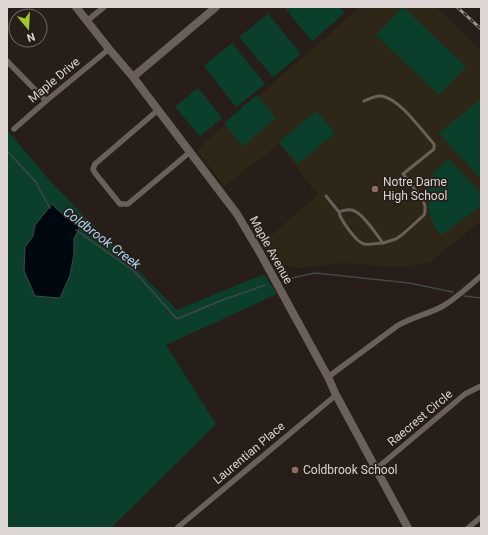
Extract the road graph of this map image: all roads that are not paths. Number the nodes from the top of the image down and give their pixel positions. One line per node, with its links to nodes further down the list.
1 (76, 7): 4 (main road, Maple Avenue)
2 (104, 7): 4 (street)
3 (216, 7): 7 (main road)
4 (88, 20): 5 (main road, Maple Avenue)
5 (109, 49): 7 (main road, Maple Avenue); 8 (street, Maple Drive)
6 (7, 61): 8 (street)
7 (133, 77): 10 (main road, Maple Avenue)
8 (46, 101): 11 (street, Maple Drive)
9 (364, 101): 15 (lane)
10 (158, 110): 12 (main road, Maple Avenue); 12 (street)
11 (14, 129)
12 (190, 152): 17 (main road, Maple Avenue)
13 (326, 196): 14 (lane)
14 (339, 212): 15 (lane); 15 (lane)
15 (383, 243)
16 (481, 276): 17 (street)
17 (328, 377): 19 (main road, Maple Avenue)
18 (481, 386): 20 (street, Raecrest Circle)
19 (336, 395): 20 (main road, Maple Avenue); 22 (street, Laurentian Place)
20 (376, 469): 23 (main road, Maple Avenue)
21 (481, 517): 24 (street)
22 (177, 528)
23 (408, 528)
24 (468, 528)

